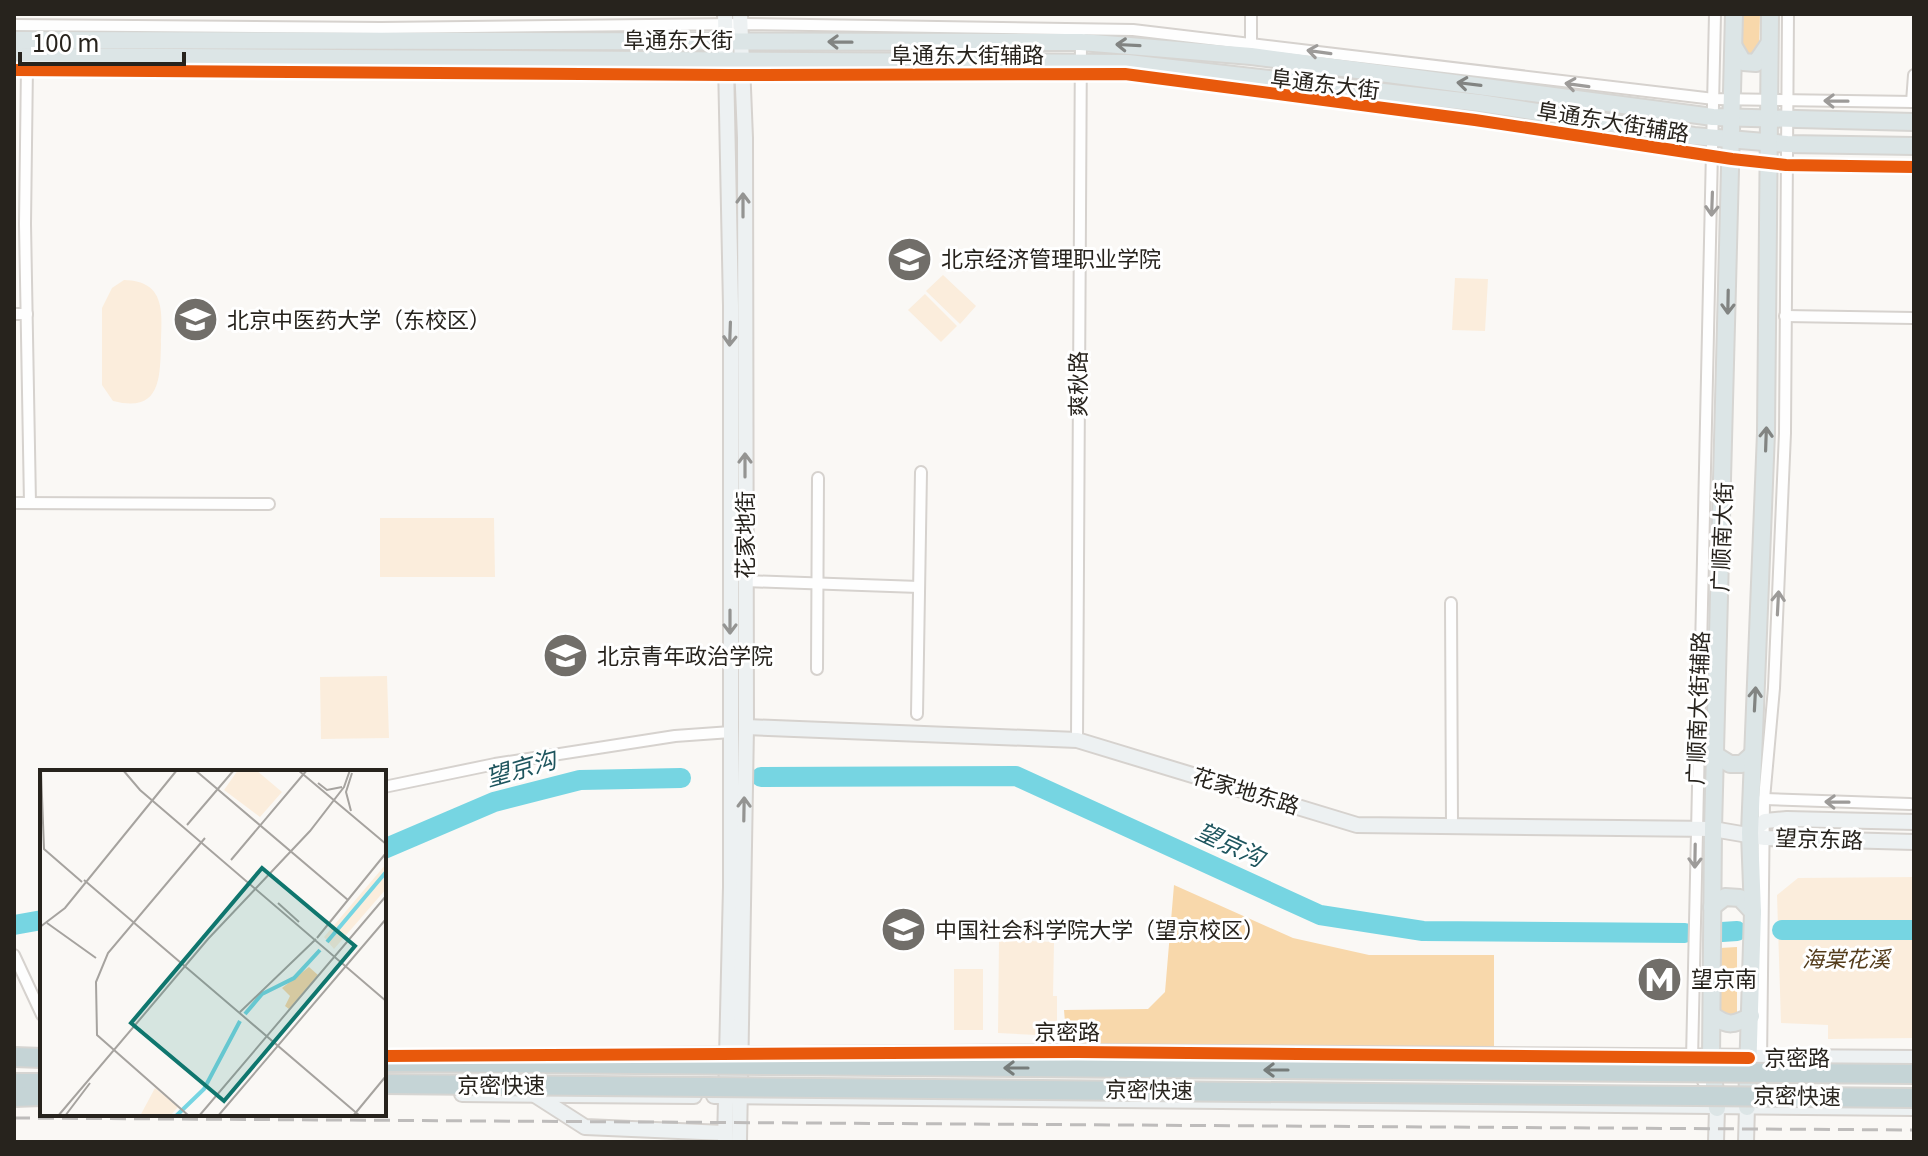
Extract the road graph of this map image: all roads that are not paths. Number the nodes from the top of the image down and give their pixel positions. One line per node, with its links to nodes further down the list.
1 (381, 14): 11 (street)
2 (1251, 14): 16 (street)
3 (1715, 14): 21 (street, 广顺南大街辅路)
4 (1734, 14): 15 (main road, 广顺南大街)
5 (1770, 14): 14 (main road, 广顺南大街)
6 (1788, 14): 23 (street)
7 (709, 20): 9 (street, 阜通东大街辅路); 11 (street, 阜通东大街辅路)
8 (935, 21): 9 (street, 阜通东大街辅路); 12 (street, 阜通东大街辅路)
9 (738, 24): 11 (main road, 阜通东大街); 12 (main road, 阜通东大街, one-way to 9); 17 (main road, 花家地街)
10 (14, 25): 13 (street)
11 (381, 34): 13 (main road, 阜通东大街)
12 (1081, 35): 16 (main road, 阜通东大街, one-way to 12); 18 (street, 爽秋路)
13 (24, 43): 17 (main road, 阜通东大街); 19 (street); 39 (street)
14 (1769, 44): 15 (main road); 23 (main road, 广顺南大街)
15 (1734, 46): 22 (main road, 广顺南大街)
16 (1251, 49): 21 (street, 阜通东大街辅路, one-way to 16); 25 (main road, 阜通东大街, one-way to 16)
17 (735, 68): 18 (main road, 阜通东大街); 51 (main road, 花家地街, one-way to 17); 58 (main road, 花家地街, one-way to 58)
18 (1080, 69): 29 (main road, 阜通东大街); 34 (street, 阜通东大街辅路); 59 (street, 爽秋路)
19 (14, 70)
20 (1914, 75): 24 (street)
21 (1714, 99): 22 (street, 阜通东大街辅路); 25 (street, 广顺南大街辅路)
22 (1733, 100): 23 (street, 阜通东大街辅路); 27 (main road, 广顺南大街)
23 (1778, 100): 24 (street, 阜通东大街辅路, one-way to 23); 26 (main road, 广顺南大街)
24 (1913, 102)
25 (1713, 117): 27 (main road, 阜通东大街); 29 (street, 广顺南大街辅路)
26 (1778, 118): 27 (main road, 阜通东大街); 28 (main road, 阜通东大街); 31 (main road, 广顺南大街); 32 (street)
27 (1733, 119): 30 (main road, 广顺南大街)
28 (1914, 122)
29 (1713, 138): 30 (main road, 阜通东大街); 34 (street, 广顺南大街辅路)
30 (1732, 140): 31 (main road, 阜通东大街); 35 (main road, 广顺南大街)
31 (1769, 143): 32 (main road, 阜通东大街); 36 (main road, 广顺南大街)
32 (1787, 144): 33 (main road, 阜通东大街); 37 (street)
33 (1914, 146)
34 (1713, 157): 35 (street, 阜通东大街辅路); 68 (street, 广顺南大街辅路, one-way to 68)
35 (1732, 159): 36 (street, 阜通东大街辅路); 61 (main road, 广顺南大街, one-way to 61)
36 (1768, 162): 37 (street, 阜通东大街辅路); 60 (main road, 广顺南大街, one-way to 36)
37 (1786, 165): 38 (street, 阜通东大街辅路); 42 (street)
38 (1914, 167)
39 (19, 224): 41 (street)
40 (14, 314): 41 (street)
41 (27, 314): 45 (street)
42 (1785, 316): 43 (street); 63 (street, one-way to 42)
43 (1913, 318)
44 (14, 380): 45 (street)
45 (28, 381): 49 (street)
46 (921, 472): 53 (street)
47 (818, 478): 52 (street)
48 (14, 503): 49 (street)
49 (30, 503): 50 (street)
50 (269, 504)
51 (745, 581): 52 (street); 57 (main road, 花家地街)
52 (818, 585): 53 (street); 55 (street)
53 (919, 587): 56 (street)
54 (1451, 603): 67 (street)
55 (817, 669)
56 (917, 714)
57 (746, 727): 59 (main road, 花家地东路); 78 (main road, 花家地街, one-way to 57)
58 (731, 732): 62 (street); 78 (main road, 花家地街)
59 (1077, 740): 67 (main road, 花家地东路)
60 (1752, 755): 61 (main road); 70 (main road, 广顺南大街)
61 (1717, 756): 69 (main road, 广顺南大街)
62 (386, 787)
63 (1764, 799): 64 (street, one-way to 63); 65 (street)
64 (1910, 804)
65 (1765, 821): 66 (main road, 望京东路); 70 (main road, 望京东路)
66 (1914, 822)
67 (1452, 826): 68 (main road, 花家地东路)
68 (1695, 829): 69 (main road, 花家地东路); 84 (street, 广顺南大街辅路, one-way to 84)
69 (1713, 829): 70 (main road, 花家地东路); 72 (main road, 广顺南大街)
70 (1757, 836): 71 (main road, 望京东路); 73 (main road, 广顺南大街); 81 (street)
71 (1914, 842)
72 (1712, 907): 73 (main road); 76 (main road, 广顺南大街)
73 (1753, 912): 77 (main road, 广顺南大街)
74 (14, 955): 75 (street)
75 (40, 1011)
76 (1712, 1015): 77 (main road); 85 (main road, 广顺南大街)
77 (1751, 1016): 81 (main road, 广顺南大街)
78 (733, 1055): 82 (main road, 京密路); 84 (main road, 京密路); 93 (main road)
79 (14, 1056): 80 (highway)
80 (40, 1057)
81 (1756, 1058): 85 (main road, 京密路); 86 (main road, 京密路); 96 (main road, 广顺南大街)
82 (386, 1059)
83 (386, 1059): 86 (highway, 京密快速, one-way to 83, bridge)
84 (1692, 1059): 85 (main road, 京密路); 97 (street, 广顺南大街辅路)
85 (1711, 1059): 97 (main road, 广顺南大街)
86 (1914, 1070)
87 (386, 1084): 95 (highway, 京密快速, bridge)
88 (14, 1085): 89 (highway)
89 (40, 1085)
90 (386, 1092): 91 (main road)
91 (534, 1095): 93 (main road); 99 (main road)
92 (40, 1096): 94 (highway)
93 (732, 1096): 97 (main road); 99 (main road); 100 (main road)
94 (14, 1097)
95 (1914, 1098)
96 (1747, 1107): 97 (main road); 98 (main road); 102 (main road)
97 (1717, 1108): 101 (main road)
98 (1914, 1108)
99 (725, 1138)
100 (739, 1142)
101 (1716, 1142)
102 (1746, 1142)

